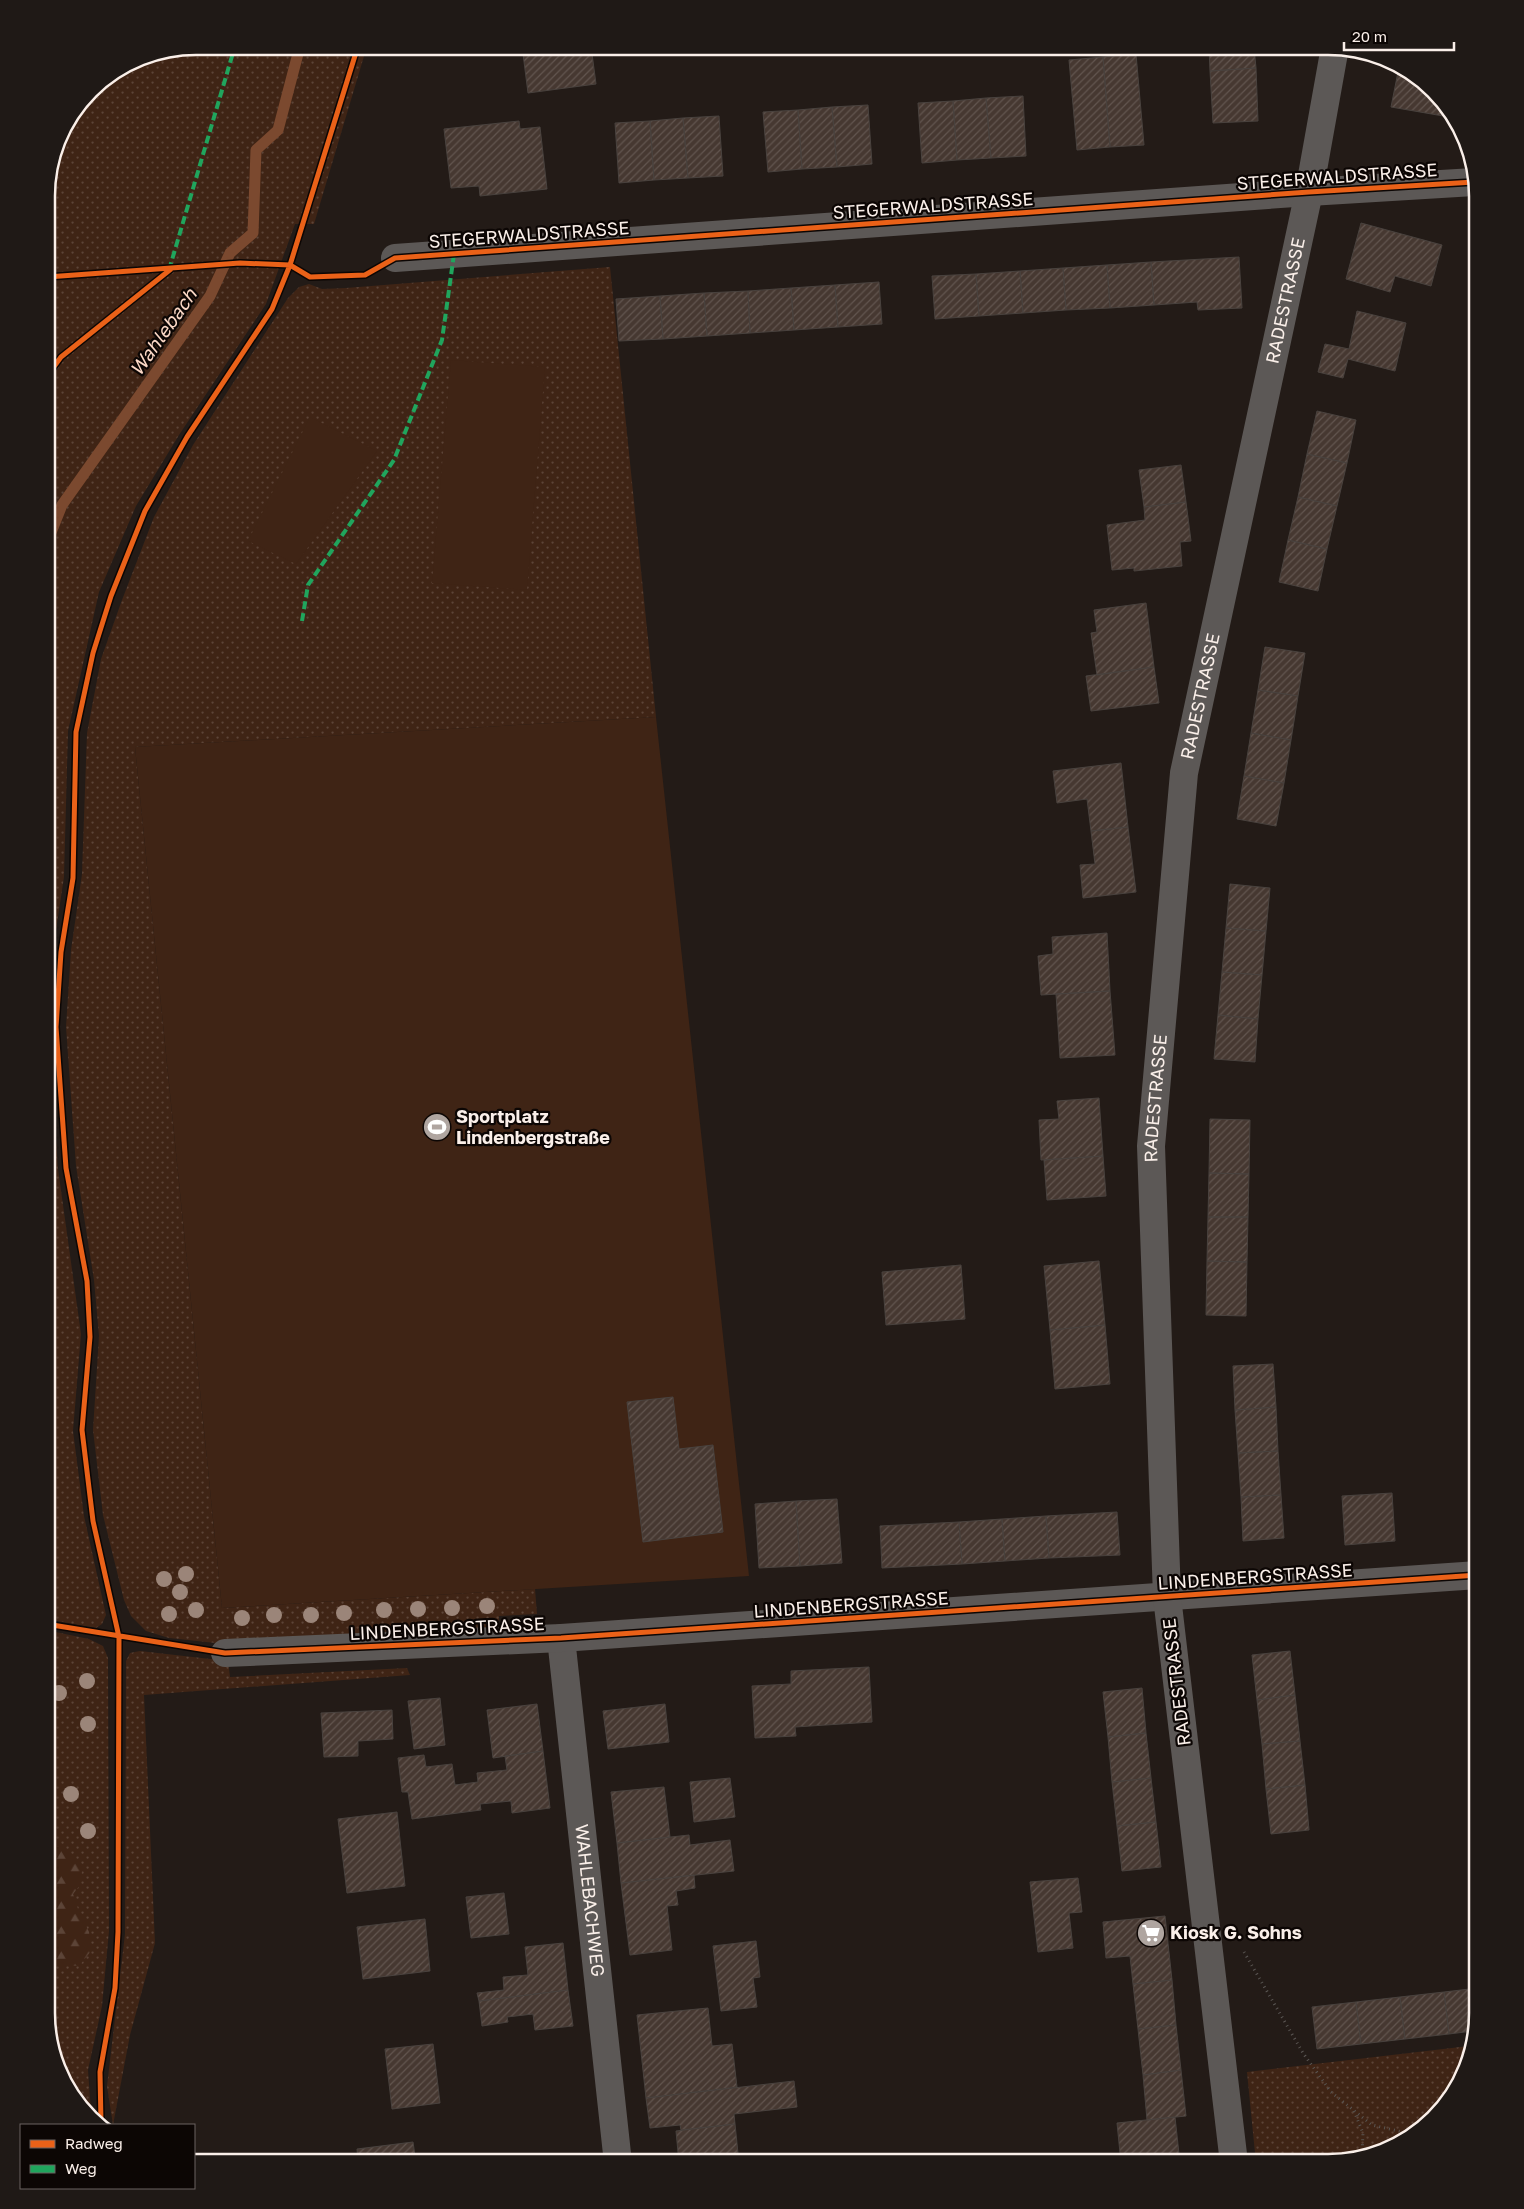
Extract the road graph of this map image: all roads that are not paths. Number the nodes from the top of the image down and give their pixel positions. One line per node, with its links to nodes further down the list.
1 (1333, 55): 3 (street, RADESTRASSE)
2 (1468, 182): 3 (street, STEGERWALDSTRASSE)
3 (1309, 192): 4 (street, STEGERWALDSTRASSE); 6 (street, RADESTRASSE)
4 (395, 258)
5 (1469, 1576): 6 (street, LINDENBERGSTRASSE)
6 (1167, 1597): 7 (street, LINDENBERGSTRASSE); 10 (street, RADESTRASSE)
7 (561, 1638): 8 (street, LINDENBERGSTRASSE); 9 (street, WAHLEBACHWEG)
8 (225, 1654)
9 (617, 2154)
10 (1233, 2154)

